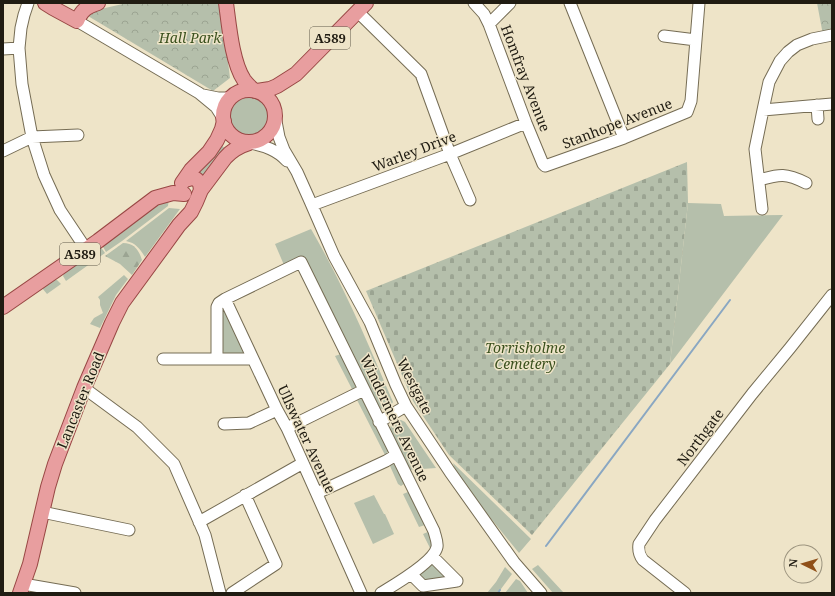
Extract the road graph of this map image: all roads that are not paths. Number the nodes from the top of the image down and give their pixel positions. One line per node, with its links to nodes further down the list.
1 (28, 3): 15 (street)
2 (45, 3): 10 (main road)
3 (98, 3): 10 (main road)
4 (226, 3): 17 (main road)
5 (474, 3): 11 (street, Homfray Avenue)
6 (510, 3): 11 (street)
7 (570, 3): 31 (street)
8 (699, 3): 14 (street, Stanhope Avenue)
9 (362, 7): 18 (main road, A589); 34 (street)
10 (78, 21): 20 (street)
11 (489, 24): 28 (street, Homfray Avenue)
12 (832, 35): 24 (street)
13 (664, 36): 14 (street)
14 (696, 40): 31 (street, Stanhope Avenue)
15 (20, 48): 16 (street); 30 (street)
16 (3, 49)
17 (234, 52): 19 (main road); 21 (main road)
18 (296, 74): 19 (main road, A589); 25 (main road, A589)
19 (256, 91): 21 (main road, A589); 25 (main road)
20 (199, 93): 21 (street); 27 (street)
21 (231, 97): 27 (main road)
22 (832, 104): 23 (street)
23 (817, 105): 24 (street); 26 (street)
24 (763, 110): 37 (street)
25 (275, 115): 32 (main road, A589); 36 (street, Westgate)
26 (818, 119)
27 (223, 120): 32 (main road); 39 (main road)
28 (526, 123): 34 (street, Warley Drive); 35 (street, Homfray Avenue)
29 (78, 135): 30 (street)
30 (32, 137): 33 (street); 45 (street)
31 (624, 138): 35 (street, Stanhope Avenue)
32 (249, 143): 36 (street, Westgate); 40 (main road, Lancaster Road / A589)
33 (3, 151)
34 (450, 154): 41 (street); 42 (street, Warley Drive)
35 (545, 166)
36 (297, 172): 42 (street, Westgate)
37 (759, 180): 38 (street); 43 (street)
38 (806, 183)
39 (184, 187): 40 (main road); 44 (main road, Lancaster Road); 45 (main road, A589)
40 (200, 191): 44 (main road, Lancaster Road)
41 (470, 200)
42 (312, 205): 54 (street, Westgate)
43 (762, 209)
44 (179, 225): 52 (main road, Lancaster Road)
45 (86, 249): 48 (main road, A589)
46 (832, 295): 75 (street, Northgate)
47 (225, 299): 50 (street); 51 (street, Ullswater Avenue); 53 (street, Windermere Avenue)
48 (3, 307)
49 (163, 359): 50 (street)
50 (217, 359): 51 (street)
51 (252, 359): 55 (street, Ullswater Avenue)
52 (84, 388): 63 (main road, Lancaster Road); 64 (street)
53 (364, 390): 56 (street, Windermere Avenue); 58 (street)
54 (406, 406): 56 (street); 74 (street, Westgate)
55 (277, 410): 57 (street); 58 (street, Ullswater Avenue)
56 (379, 422): 59 (street, Windermere Avenue)
57 (224, 424)
58 (287, 428): 60 (street, Ullswater Avenue)
59 (396, 455): 61 (street); 66 (street, Windermere Avenue)
60 (303, 463): 61 (street, Ullswater Avenue); 62 (street)
61 (316, 493): 72 (street, Ullswater Avenue)
62 (245, 495): 64 (street); 71 (street)
63 (42, 512): 65 (street); 68 (main road, Lancaster Road)
64 (199, 522): 70 (street)
65 (129, 530)
66 (432, 556): 67 (street); 67 (street)
67 (411, 574): 73 (street)
68 (22, 589): 69 (street)
69 (75, 593)
70 (220, 593)
71 (232, 593)
72 (361, 593)
73 (381, 593)
74 (541, 593)
75 (685, 593)

